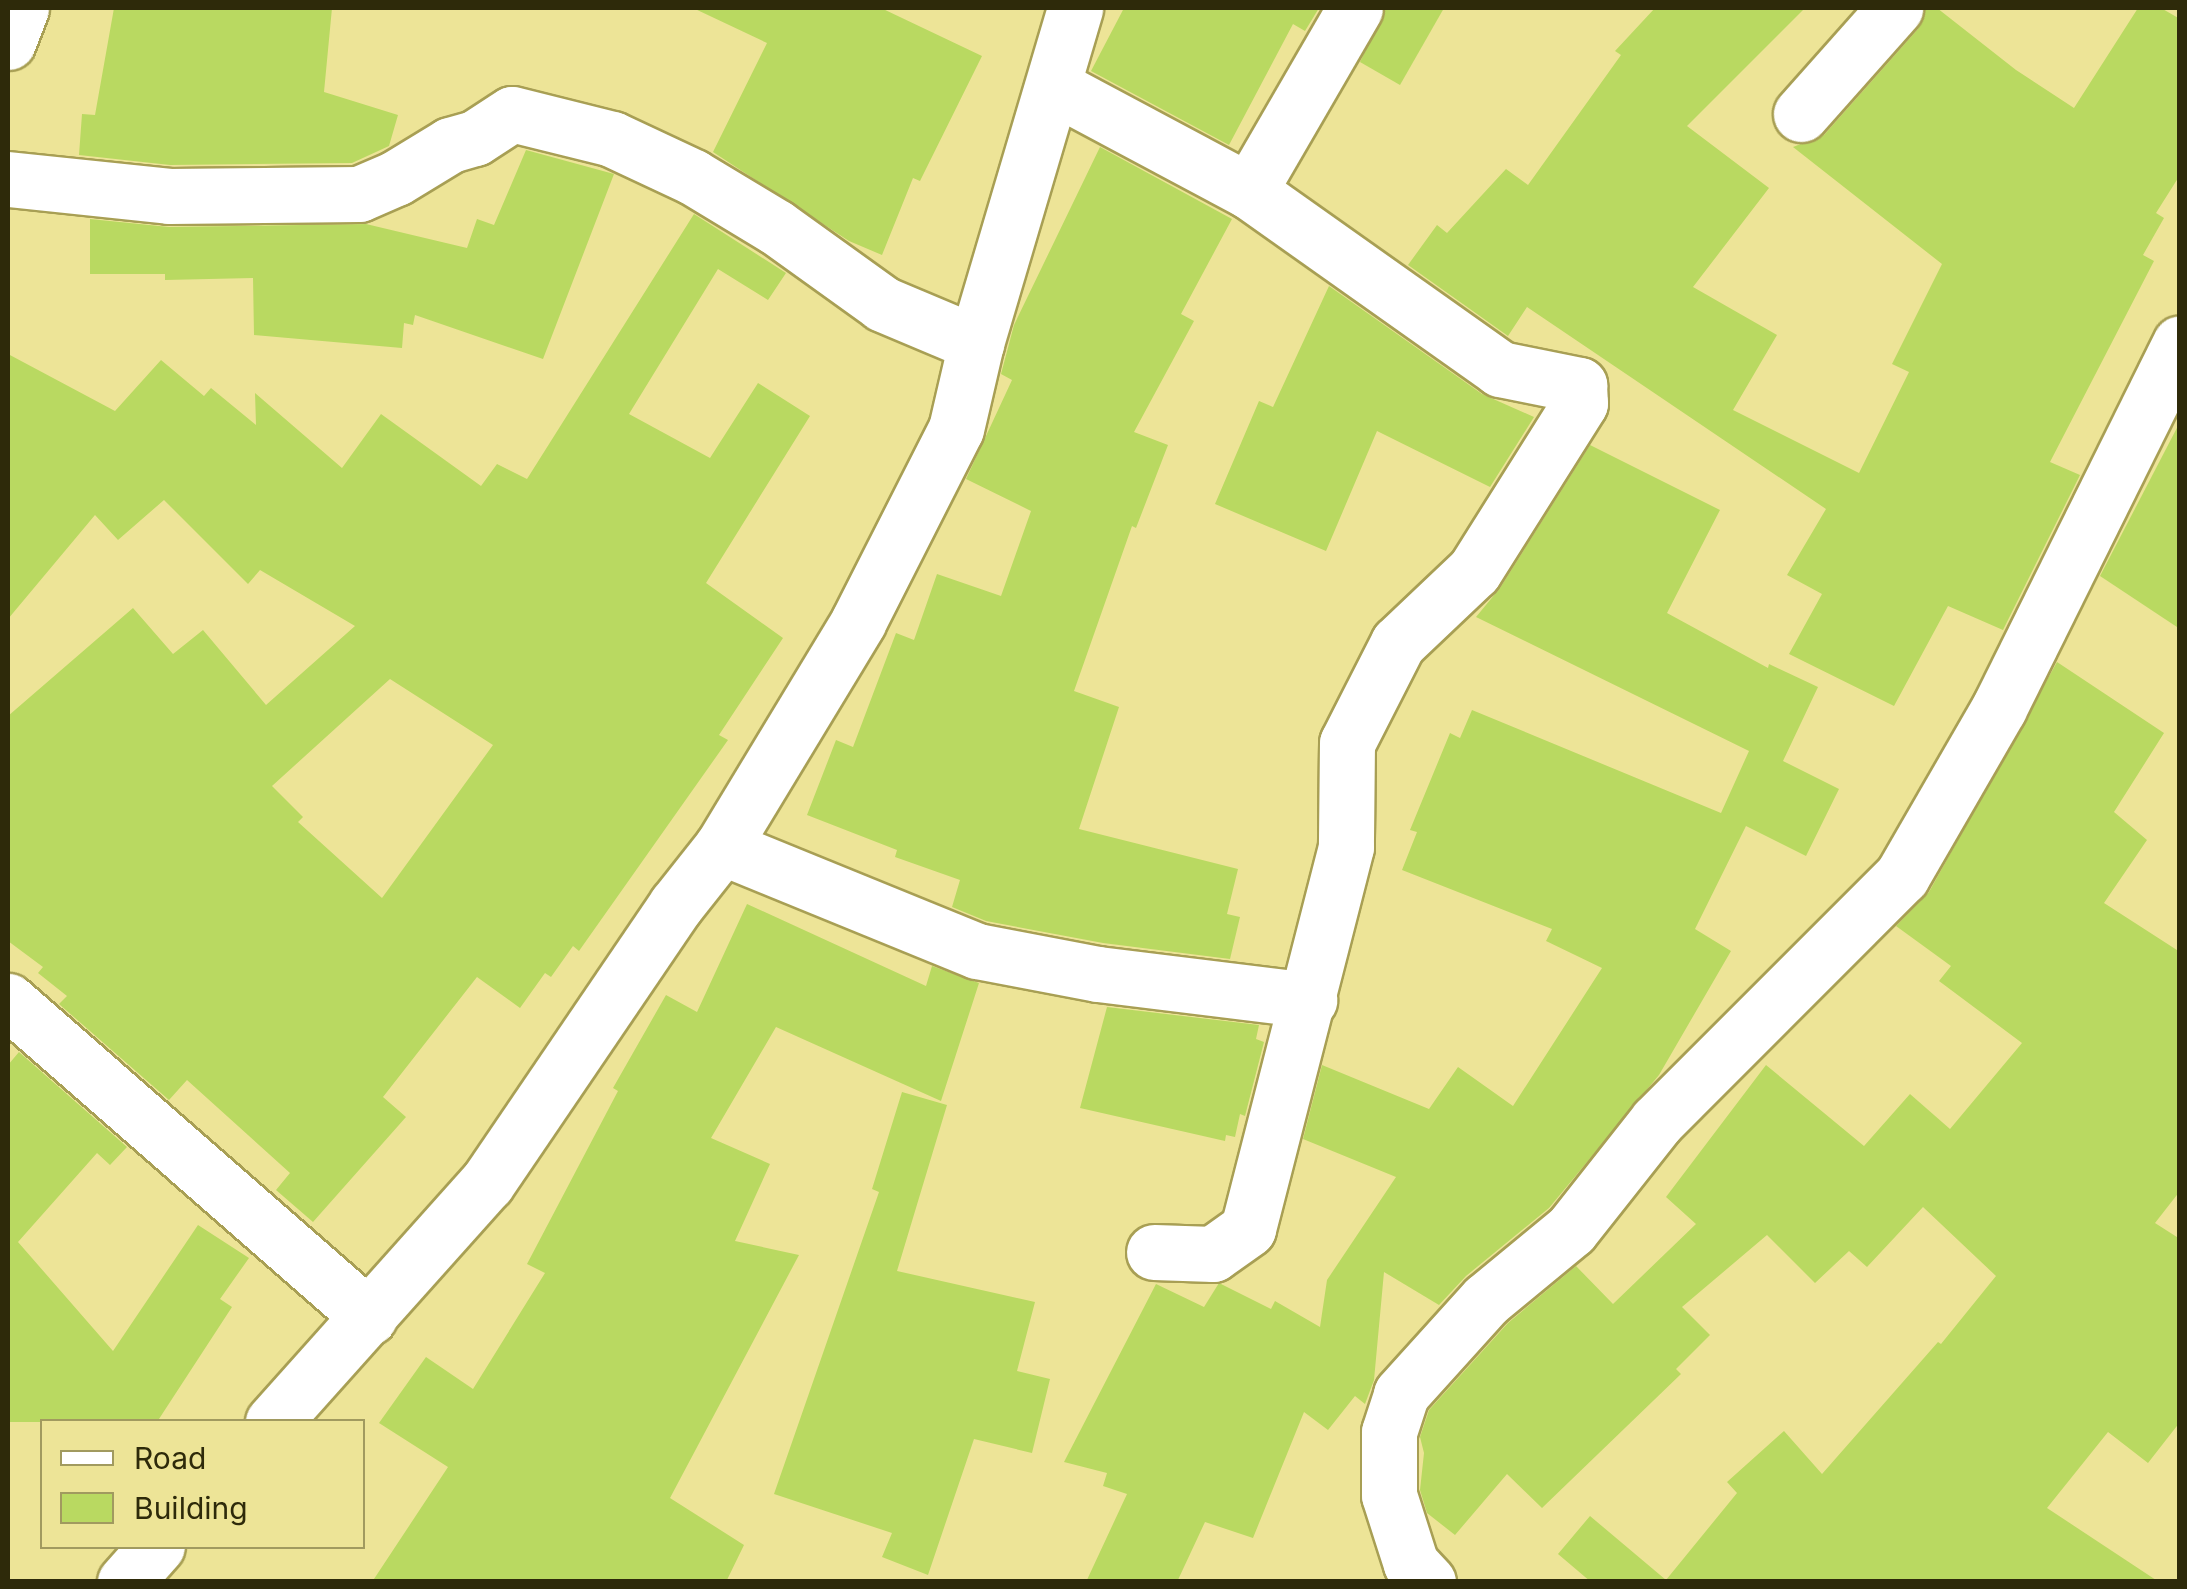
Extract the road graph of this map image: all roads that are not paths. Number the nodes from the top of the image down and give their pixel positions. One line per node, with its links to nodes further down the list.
1 (20, 8): 5 (street)
2 (1075, 8): 6 (street)
3 (1355, 8): 9 (street)
4 (1895, 8): 7 (street)
5 (8, 42)
6 (1054, 87): 9 (street); 10 (street)
7 (1801, 114)
8 (8, 178): 10 (street)
9 (1249, 191): 13 (street)
10 (976, 343): 12 (street)
11 (2180, 343): 20 (street)
12 (722, 847): 13 (street); 16 (street)
13 (1309, 1000): 15 (street)
14 (8, 1002): 16 (street)
15 (1154, 1252)
16 (369, 1317): 17 (street)
17 (275, 1419)
18 (155, 1549): 19 (street)
19 (125, 1582)
20 (1428, 1582)

